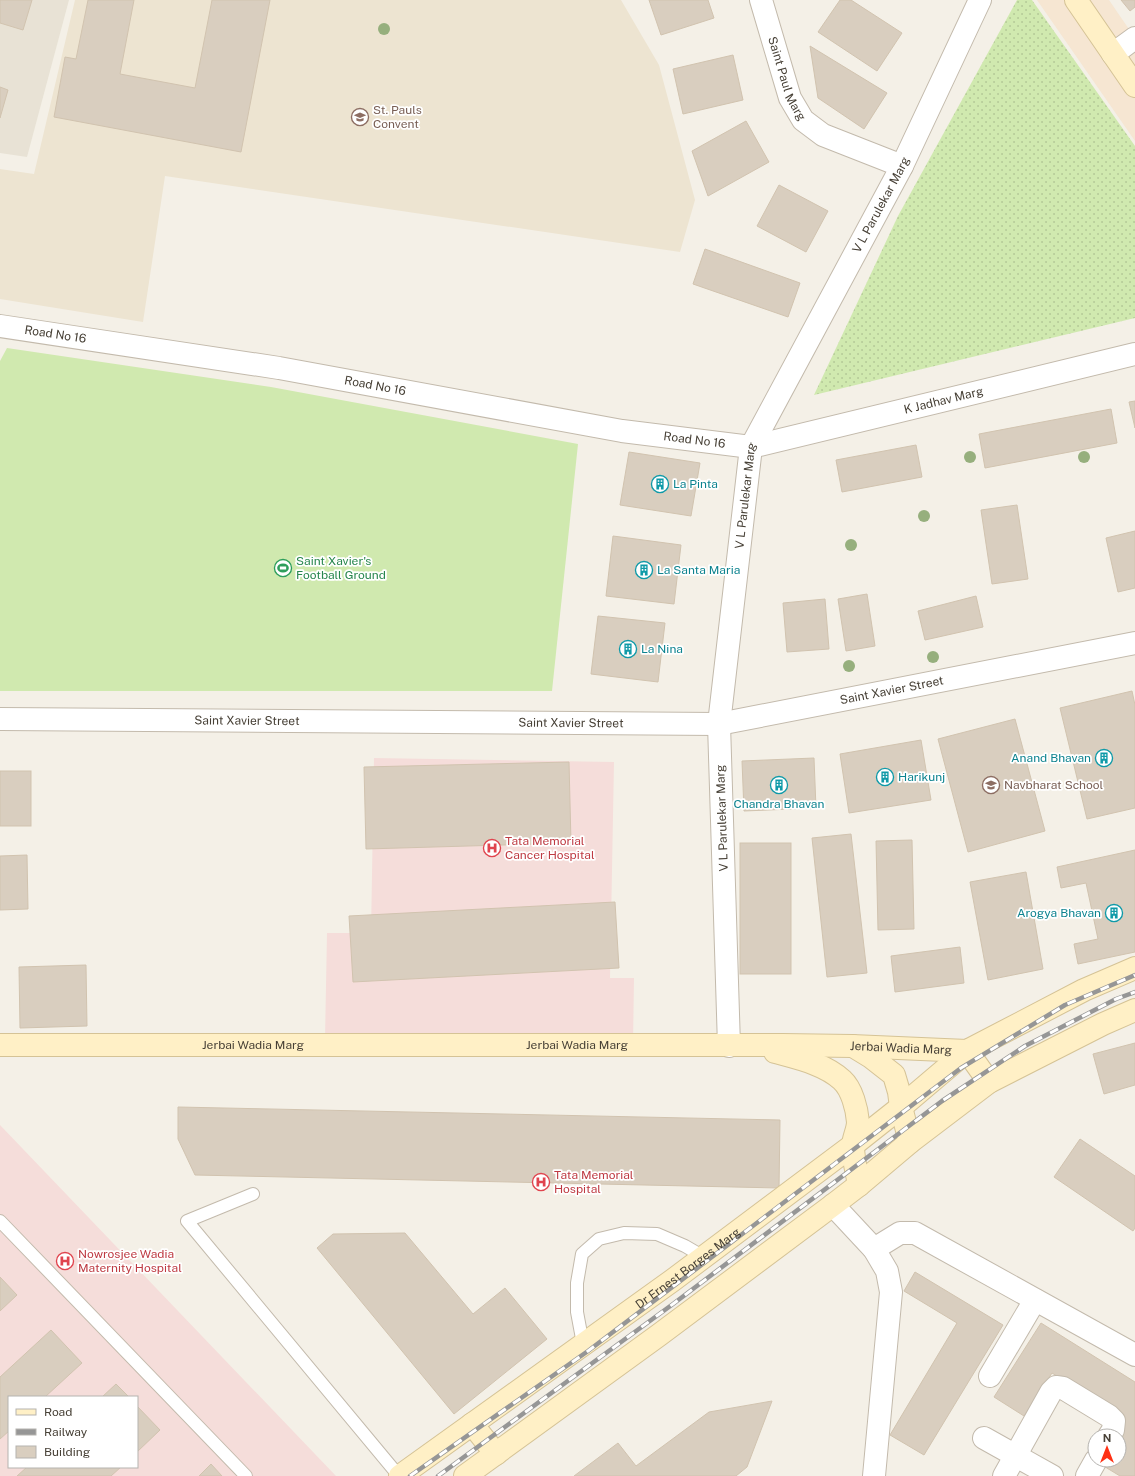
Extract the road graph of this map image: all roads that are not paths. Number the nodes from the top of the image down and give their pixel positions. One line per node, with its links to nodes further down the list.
1 (761, 0): 7 (street, Saint Paul Marg)
2 (980, 0): 7 (street, V L Parulekar Marg)
3 (1076, 0): 5 (main road)
4 (1135, 38): 5 (street)
5 (1113, 54): 6 (main road)
6 (1135, 86)
7 (902, 166): 10 (street, V L Parulekar Marg)
8 (0, 326): 10 (street, Road No 16)
9 (1135, 354): 10 (street, K Jadhav Marg)
10 (751, 447): 13 (street, V L Parulekar Marg)
11 (1135, 643): 13 (street, Saint Xavier Street)
12 (0, 718): 13 (street, Saint Xavier Street)
13 (719, 724): 17 (street, V L Parulekar Marg)
14 (1135, 968): 20 (main road, Jerbai Wadia Marg)
15 (1135, 1010): 21 (main road)
16 (0, 1045): 17 (main road, Jerbai Wadia Marg)
17 (728, 1046): 18 (main road, Jerbai Wadia Marg)
18 (751, 1046): 19 (main road, Jerbai Wadia Marg); 24 (main road)
19 (852, 1046): 20 (main road, Jerbai Wadia Marg); 22 (main road)
20 (967, 1050): 21 (main road); 22 (main road, Dr Ernest Borges Marg)
21 (989, 1082): 23 (main road)
22 (901, 1107): 23 (main road); 24 (main road, Dr Ernest Borges Marg)
23 (910, 1142): 25 (main road)
24 (853, 1145): 25 (main road); 30 (main road, Dr Ernest Borges Marg)
25 (859, 1185): 27 (main road)
26 (253, 1194): 41 (lane)
27 (833, 1205): 29 (street); 38 (main road)
28 (0, 1221): 40 (lane)
29 (874, 1249): 31 (street); 43 (street)
30 (702, 1258): 32 (main road, Dr Ernest Borges Marg); 32 (lane)
31 (1035, 1300): 33 (street); 34 (street)
32 (584, 1344): 35 (main road, Dr Ernest Borges Marg)
33 (1135, 1355)
34 (990, 1376)
35 (472, 1424): 38 (main road); 41 (main road, Dr Ernest Borges Marg)
36 (1113, 1428): 39 (street)
37 (984, 1438): 39 (street)
38 (496, 1454): 42 (main road)
39 (1016, 1456): 44 (street); 45 (street)
40 (246, 1476)
41 (400, 1476)
42 (465, 1476)
43 (874, 1476)
44 (1004, 1476)
45 (1052, 1476)

